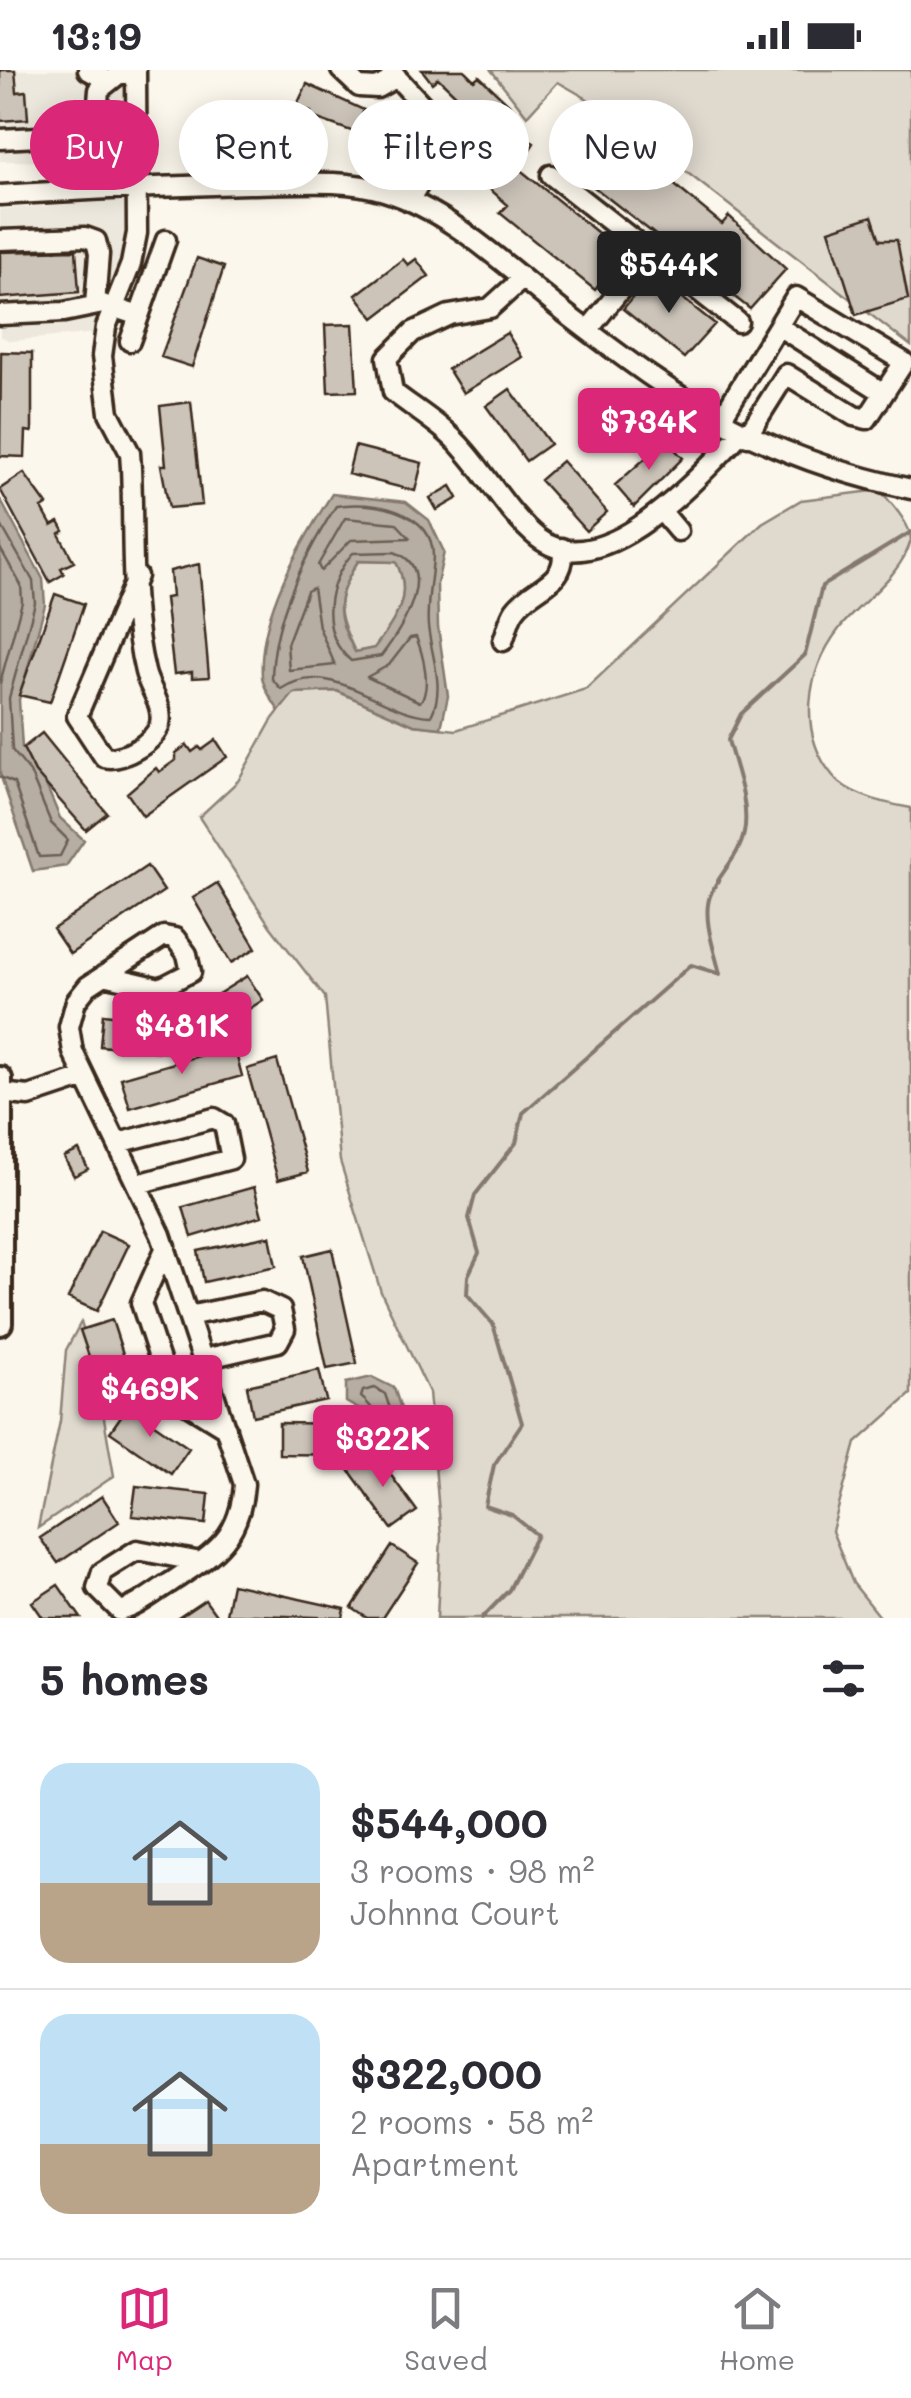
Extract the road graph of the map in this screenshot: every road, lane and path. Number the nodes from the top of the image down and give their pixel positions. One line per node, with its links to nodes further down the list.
1 (88, 70): 5 (street)
2 (341, 70): 4 (street)
3 (136, 72): 5 (street); 7 (street)
4 (394, 74): 8 (street)
5 (106, 80): 6 (street)
6 (99, 100)
7 (137, 100)
8 (418, 100)
9 (30, 137): 10 (street)
10 (0, 139)
11 (159, 186): 17 (street)
12 (76, 190): 16 (street)
13 (139, 190): 19 (street)
14 (416, 190): 17 (street)
15 (570, 190): 20 (street)
16 (0, 194)
17 (409, 201): 21 (street)
18 (0, 240): 22 (street)
19 (134, 246): 22 (street); 24 (street)
20 (650, 253): 25 (street); 27 (street)
21 (522, 279): 27 (street); 37 (street)
22 (107, 305): 23 (street); 24 (street); 38 (street)
23 (0, 314)
24 (139, 316): 28 (street)
25 (738, 322)
26 (778, 326): 29 (street); 31 (street); 31 (street)
27 (588, 330): 32 (street)
28 (130, 341)
29 (759, 358): 30 (street); 32 (street)
30 (786, 374): 31 (street); 33 (street)
31 (884, 393)
32 (719, 422): 33 (street)
33 (744, 435): 34 (street); 35 (street)
34 (911, 489)
35 (662, 512): 36 (street); 37 (street)
36 (678, 530)
37 (562, 548): 39 (street)
38 (136, 576): 38 (street)
39 (504, 641)
40 (104, 976): 41 (street)
41 (83, 1078): 42 (street); 43 (street)
42 (0, 1088): 47 (main road)
43 (118, 1143): 44 (street); 44 (street)
44 (138, 1184): 45 (street)
45 (166, 1247): 46 (street); 49 (street)
46 (188, 1316): 48 (street); 48 (street)
47 (0, 1323)
48 (204, 1359): 49 (street)
49 (226, 1428): 50 (street)
50 (200, 1562): 50 (street)

